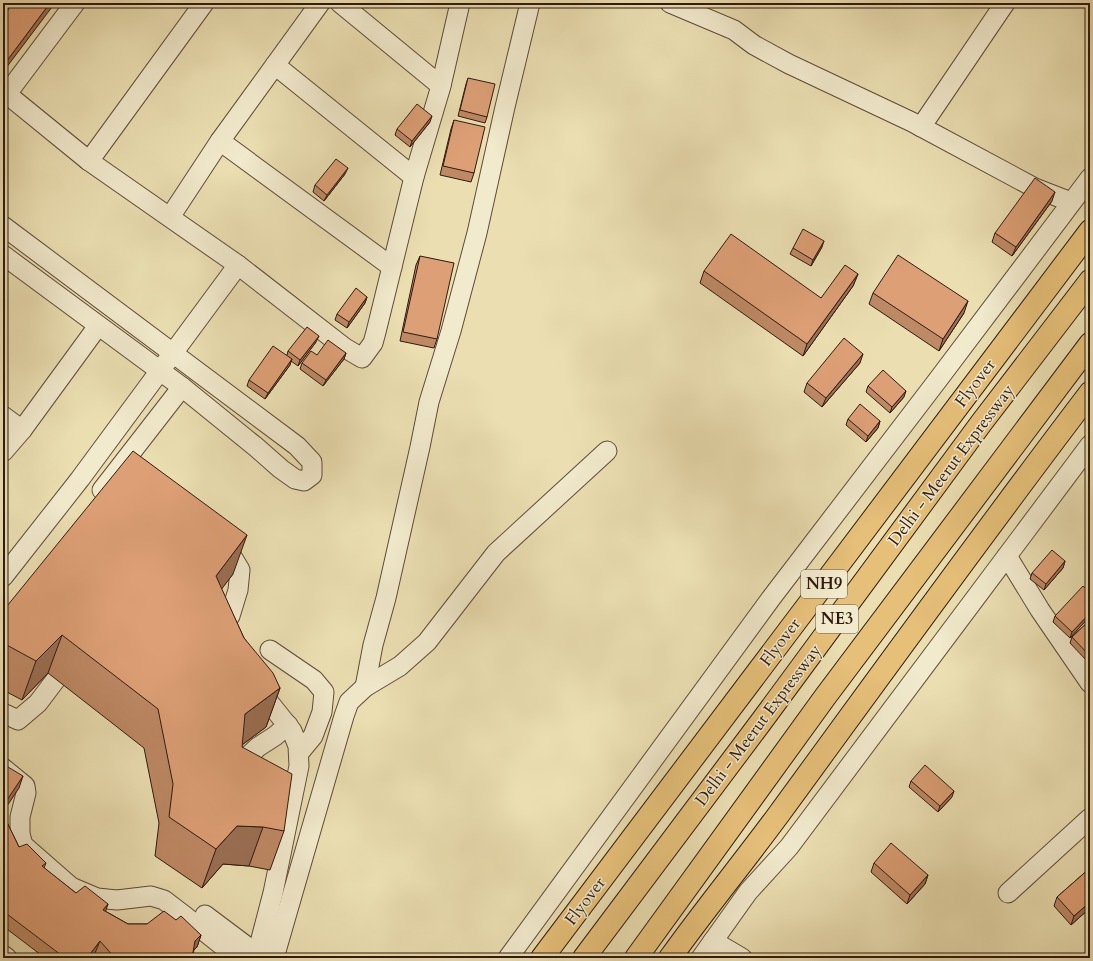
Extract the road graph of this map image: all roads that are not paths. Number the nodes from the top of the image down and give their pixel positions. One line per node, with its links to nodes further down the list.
1 (75, 3): 11 (street)
2 (204, 3): 14 (street)
3 (320, 3): 9 (street)
4 (340, 3): 10 (street)
5 (460, 3): 10 (street)
6 (530, 3): 45 (street)
7 (670, 3): 12 (street)
8 (1005, 3): 12 (street)
9 (275, 65): 13 (street); 15 (street)
10 (441, 86): 15 (street)
11 (4, 95): 14 (street)
12 (921, 127): 17 (street)
13 (220, 141): 18 (street); 23 (street)
14 (89, 161): 18 (street)
15 (414, 177): 23 (street)
16 (1090, 178): 17 (street)
17 (1071, 202): 58 (street)
18 (170, 217): 22 (street)
19 (3, 226): 27 (street)
20 (1090, 231): 59 (highway, Flyover / NH9)
21 (3, 256): 25 (street)
22 (238, 265): 23 (street); 27 (street)
23 (392, 267)
24 (1090, 281): 60 (highway, Delhi - Meerut Expressway / NE3)
25 (98, 326): 28 (street); 32 (street)
26 (1090, 344): 61 (highway, NE3)
27 (172, 353): 28 (street); 29 (street)
28 (160, 371): 29 (street); 39 (street)
29 (182, 387): 36 (street)
30 (1090, 393): 62 (highway)
31 (3, 416): 32 (street)
32 (22, 430): 35 (street)
33 (1090, 445): 38 (street)
34 (607, 451): 45 (street)
35 (3, 452)
36 (91, 504)
37 (206, 531): 40 (street)
38 (1006, 556): 44 (street); 54 (street)
39 (3, 577)
40 (201, 634)
41 (87, 646): 46 (street)
42 (270, 650): 48 (street)
43 (243, 674): 47 (street)
44 (1090, 683)
45 (364, 687): 56 (street)
46 (3, 713)
47 (288, 725): 48 (street); 50 (street)
48 (299, 753): 56 (street)
49 (3, 768): 56 (street)
50 (252, 788)
51 (1090, 818): 52 (street)
52 (1008, 893)
53 (189, 903): 56 (street)
54 (713, 940): 63 (street); 64 (street)
55 (3, 955): 57 (street)
56 (249, 957)
57 (7, 958)
58 (508, 958)
59 (542, 958)
60 (584, 958)
61 (636, 958)
62 (670, 958)
63 (701, 958)
64 (742, 958)

